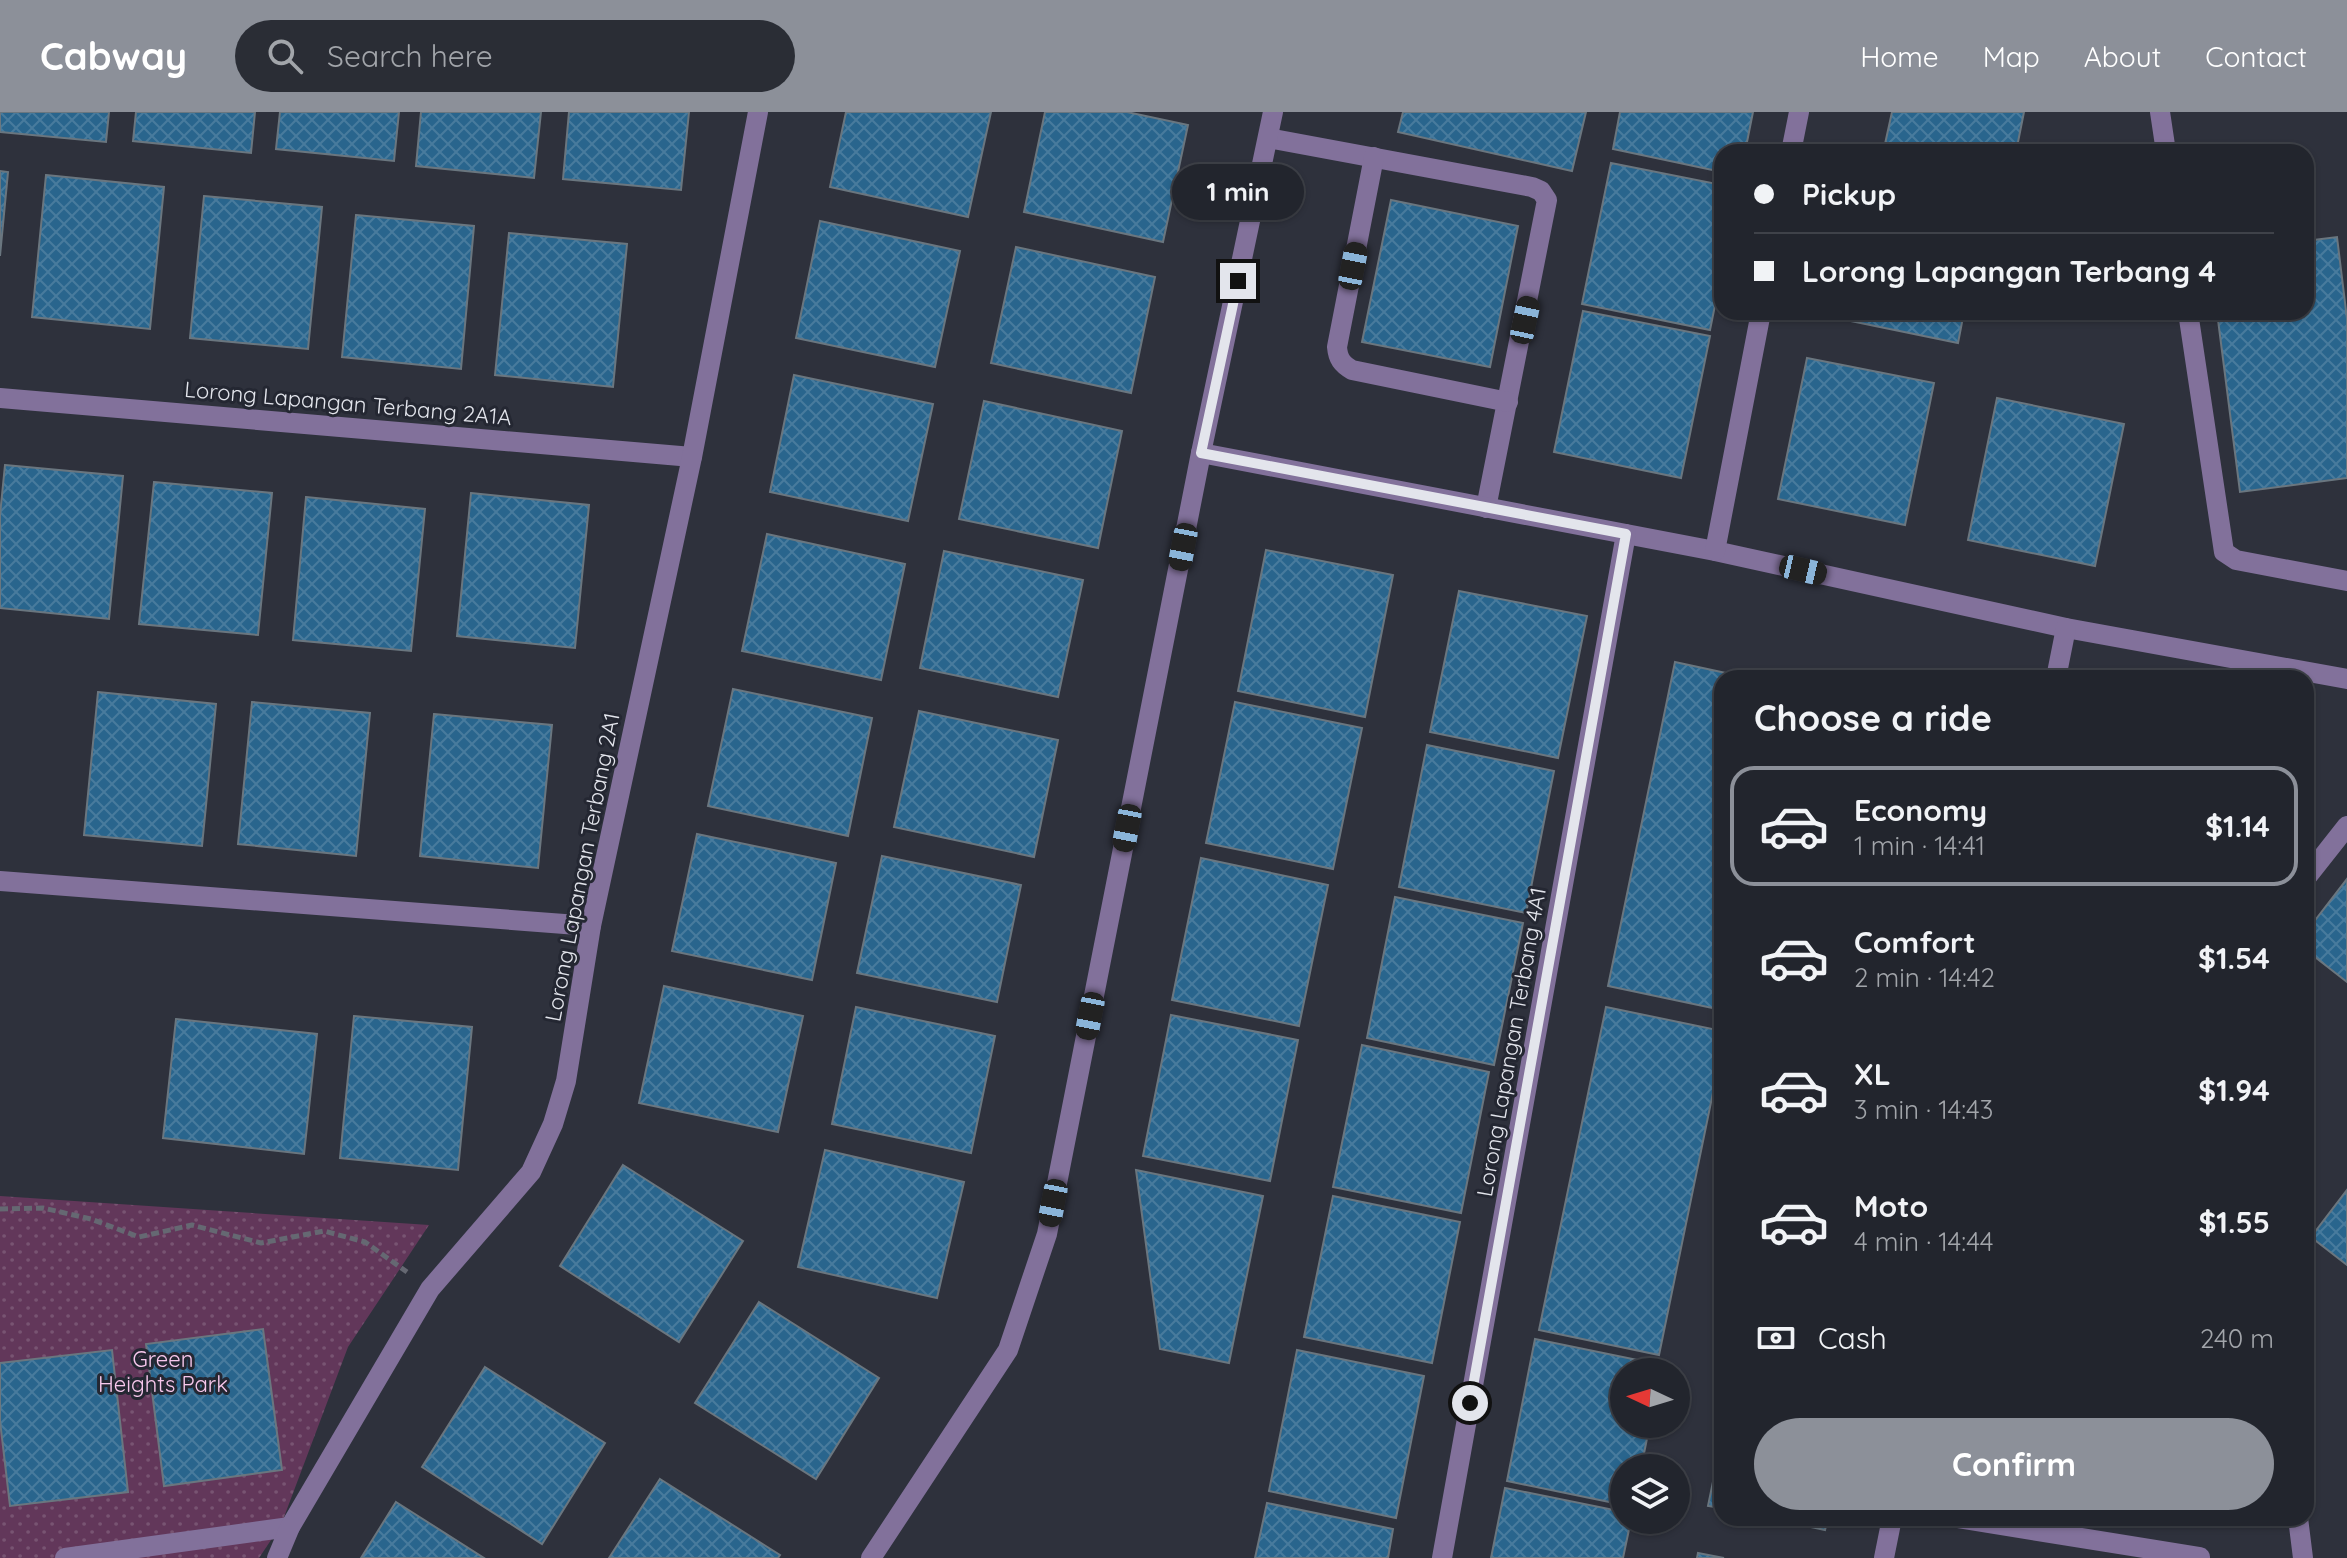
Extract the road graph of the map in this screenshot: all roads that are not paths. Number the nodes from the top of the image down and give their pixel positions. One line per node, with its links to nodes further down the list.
1 (758, 112): 14 (street, Lorong Lapangan Terbang 2A1)
2 (1273, 112): 5 (street)
3 (1799, 112): 6 (street)
4 (2160, 112): 7 (street)
5 (1268, 138): 8 (street); 13 (street)
6 (1793, 144)
7 (2165, 144)
8 (1374, 157): 12 (street); 12 (street)
9 (1759, 320): 17 (street)
10 (2189, 320): 18 (street)
11 (0, 398): 14 (street, Lorong Lapangan Terbang 2A1A)
12 (1508, 402): 15 (street)
13 (1201, 453): 15 (street); 35 (street)
14 (692, 457): 27 (street, Lorong Lapangan Terbang 2A1)
15 (1486, 508): 16 (street)
16 (1626, 534): 17 (street); 36 (street, Lorong Lapangan Terbang 4A1)
17 (1715, 551): 19 (street)
18 (2347, 581)
19 (2066, 628): 20 (street); 21 (street)
20 (2058, 670)
21 (2297, 670)
22 (2314, 673): 23 (street)
23 (2347, 679)
24 (2347, 826): 25 (street)
25 (2314, 868)
26 (0, 881): 27 (street)
27 (591, 926): 31 (street, Lorong Lapangan Terbang 2A1)
28 (1890, 1526): 37 (street)
29 (2007, 1526): 32 (street)
30 (2299, 1526): 38 (street)
31 (290, 1527): 33 (street); 34 (street, Lorong Lapangan Terbang 2A1)
32 (2200, 1557)
33 (65, 1558)
34 (277, 1558)
35 (871, 1558)
36 (1442, 1558)
37 (1884, 1558)
38 (2303, 1558)

